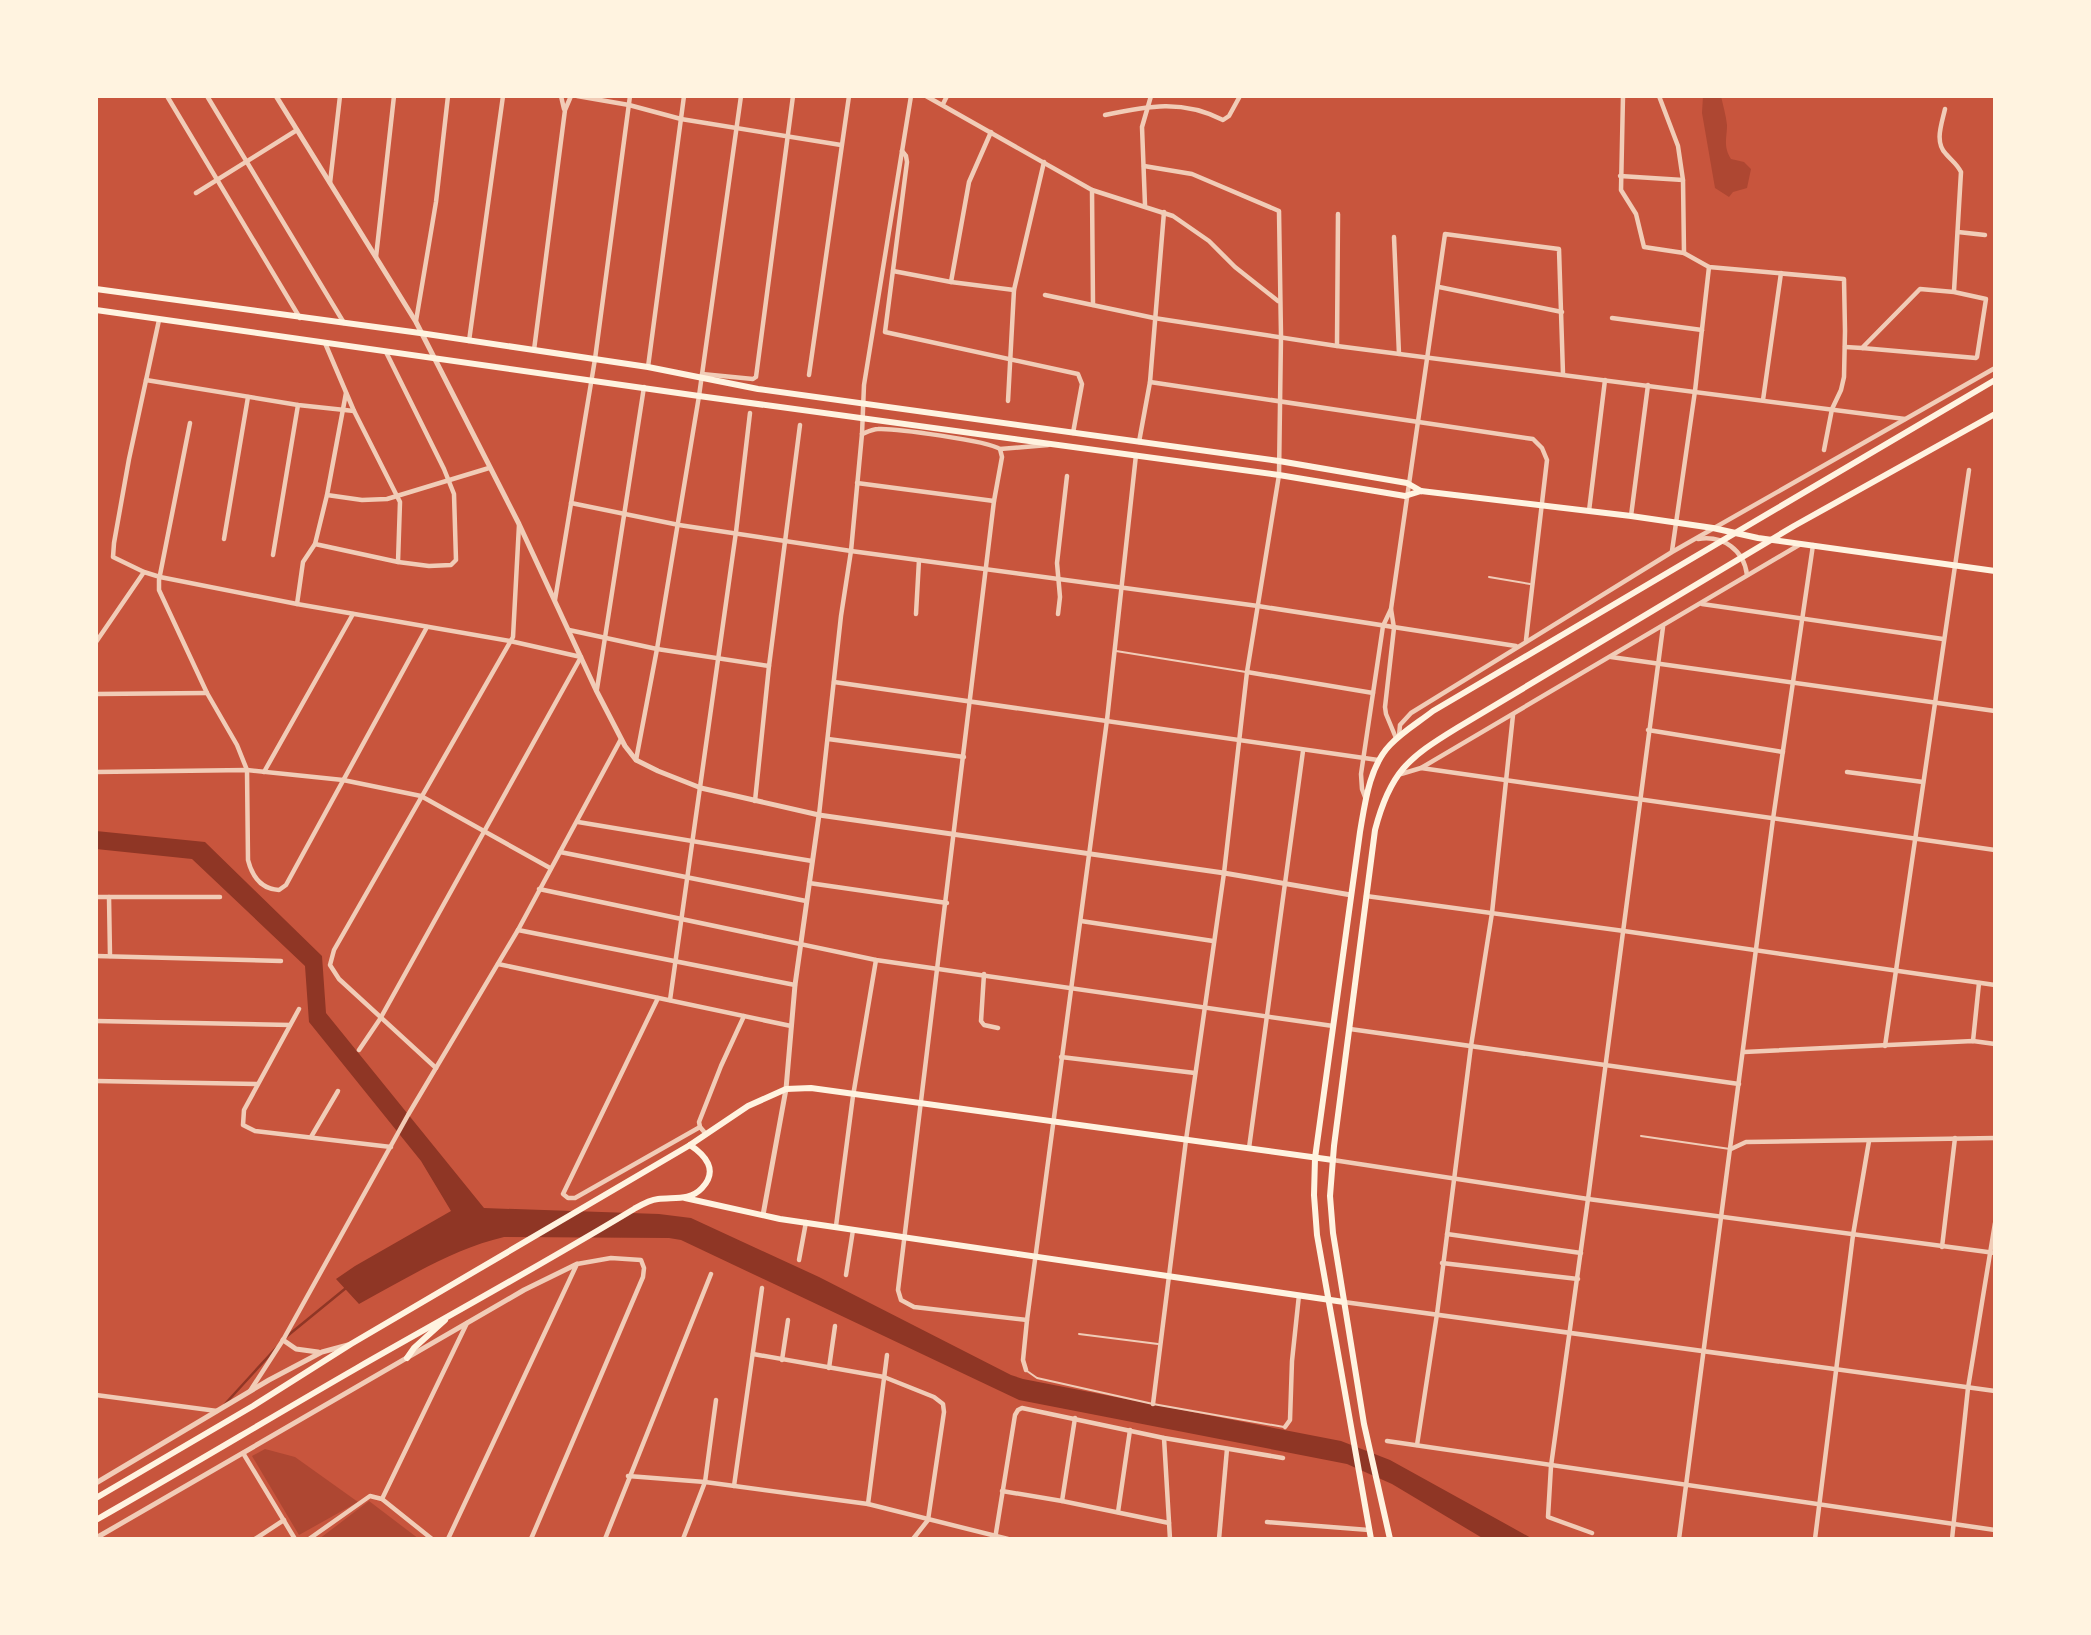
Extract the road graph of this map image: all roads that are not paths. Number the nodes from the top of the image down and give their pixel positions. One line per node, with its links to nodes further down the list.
1 (167, 96): 42 (street)
2 (207, 96): 38 (street)
3 (276, 96): 25 (street)
4 (282, 96): 25 (street)
5 (340, 96): 44 (street)
6 (394, 96): 54 (street)
7 (448, 96): 72 (street)
8 (503, 96): 77 (street)
9 (561, 96): 29 (street)
10 (571, 96): 29 (street)
11 (577, 96): 26 (street)
12 (630, 96): 26 (street)
13 (684, 96): 31 (street)
14 (741, 96): 32 (street)
15 (793, 96): 35 (street)
16 (849, 96): 36 (street)
17 (911, 96): 37 (street)
18 (926, 96): 24 (street)
19 (947, 96): 24 (street)
20 (1151, 96): 27 (street)
21 (1240, 96): 27 (street)
22 (1623, 96): 41 (street)
23 (1659, 96): 43 (street)
24 (943, 104): 34 (street)
25 (281, 105): 33 (street)
26 (629, 105): 31 (street); 87 (street)
27 (1149, 105): 30 (street); 40 (street)
28 (1945, 108): 50 (street)
29 (565, 110): 82 (street)
30 (1105, 116)
31 (681, 119): 32 (street); 89 (street)
32 (736, 127): 35 (street); 93 (street)
33 (297, 130): 38 (street); 44 (street)
34 (991, 132): 39 (street); 58 (street)
35 (788, 135): 36 (street); 93 (street)
36 (841, 145): 92 (street)
37 (902, 150): 56 (street); 119 (street)
38 (245, 162): 42 (street); 73 (street)
39 (1044, 162): 45 (street); 61 (street)
40 (1144, 166): 47 (street); 64 (street)
41 (1620, 176): 43 (street); 53 (street)
42 (217, 179): 46 (street); 68 (street)
43 (1683, 180): 53 (street)
44 (329, 184): 54 (street)
45 (1092, 190): 47 (street); 65 (street)
46 (196, 193)
47 (1145, 205): 48 (street)
48 (1164, 212): 64 (street); 69 (street)
49 (1338, 214): 79 (street)
50 (1958, 232): 51 (street); 62 (street)
51 (1985, 235)
52 (1394, 237): 84 (street)
53 (1684, 253): 55 (street)
54 (376, 258): 72 (street)
55 (1709, 267): 57 (street); 74 (street)
56 (893, 271): 58 (street); 88 (street)
57 (1781, 273): 80 (street); 106 (street)
58 (951, 282): 61 (street)
59 (1439, 287): 67 (street); 67 (street); 86 (street)
60 (96, 289): 68 (main road)
61 (1014, 290): 88 (street)
62 (1954, 292): 81 (street); 81 (street)
63 (1045, 295): 65 (street)
64 (1279, 301): 76 (street)
65 (1093, 305): 69 (street)
66 (96, 310): 71 (main road)
67 (1562, 312): 91 (street)
68 (301, 318): 73 (main road)
69 (1154, 318): 76 (street); 98 (street)
70 (1612, 318): 74 (street)
71 (159, 320): 78 (main road); 94 (street)
72 (416, 322): 75 (street)
73 (345, 324): 75 (main road)
74 (1702, 330): 101 (street)
75 (420, 333): 77 (main road); 85 (street)
76 (1281, 336): 79 (street); 105 (street)
77 (469, 341): 82 (main road)
78 (325, 343): 83 (main road); 102 (street)
79 (1337, 346): 84 (street)
80 (1845, 347): 81 (street); 109 (street)
81 (1862, 348)
82 (534, 350): 87 (main road)
83 (385, 351): 85 (main road); 130 (street)
84 (1399, 354): 86 (street)
85 (433, 357): 95 (main road); 126 (street)
86 (1427, 358): 91 (street); 115 (street)
87 (594, 359): 89 (main road); 95 (street)
88 (1011, 360): 107 (street); 118 (street)
89 (648, 368): 93 (main road)
90 (1995, 368): 114 (street)
91 (1563, 374): 96 (street)
92 (809, 375)
93 (702, 376): 103 (street); 118 (main road)
94 (146, 380): 104 (street); 162 (street)
95 (591, 380): 100 (main road); 138 (street)
96 (1605, 380): 99 (street); 140 (street)
97 (1995, 380): 209 (main road)
98 (1150, 382): 105 (street); 120 (street)
99 (1648, 386): 101 (street); 142 (street)
100 (644, 387): 103 (main road); 141 (street)
101 (1695, 391): 106 (street); 143 (street)
102 (346, 393): 110 (street); 111 (street)
103 (699, 396): 121 (main road); 145 (street)
104 (248, 397): 108 (street); 148 (street)
105 (1279, 400): 115 (street); 125 (street)
106 (1763, 400): 109 (street)
107 (1008, 401)
108 (298, 405): 110 (street); 156 (street)
109 (1832, 409): 114 (street); 123 (street)
110 (341, 410): 111 (street); 134 (street)
111 (354, 411): 135 (street)
112 (750, 413): 147 (street)
113 (1993, 418): 224 (main road)
114 (1905, 419): 146 (street)
115 (1417, 422): 132 (street); 139 (street)
116 (190, 423): 164 (street)
117 (800, 425): 149 (street)
118 (1073, 433): 120 (main road)
119 (862, 434): 122 (street); 131 (street)
120 (1139, 442): 125 (main road)
121 (1054, 444): 122 (street); 124 (main road)
122 (1000, 449): 137 (street)
123 (1824, 450)
124 (1136, 455): 128 (main road); 168 (street)
125 (1279, 461): 128 (street); 132 (main road)
126 (489, 468): 130 (street); 144 (street)
127 (1969, 470): 159 (street)
128 (1279, 475): 136 (main road); 172 (street)
129 (1067, 476): 166 (street)
130 (449, 481): 135 (street); 158 (street)
131 (857, 483): 137 (street); 154 (street)
132 (1407, 483): 133 (main road); 136 (street)
133 (1421, 491): 136 (main road); 139 (main road)
134 (327, 495): 135 (street); 151 (street)
135 (397, 495): 158 (street)
136 (1405, 496): 173 (street)
137 (994, 501): 160 (street)
138 (571, 503): 141 (street); 169 (street)
139 (1541, 506): 140 (main road); 167 (street)
140 (1589, 511): 142 (main road)
141 (623, 515): 145 (street); 183 (street)
142 (1630, 516): 143 (main road)
143 (1677, 523): 146 (main road); 155 (street)
144 (519, 524): 169 (street); 186 (street)
145 (678, 525): 147 (street); 189 (street)
146 (1713, 528): 150 (street); 152 (main road)
147 (736, 532): 149 (street); 193 (street)
148 (224, 539)
149 (786, 540): 154 (street); 195 (street)
150 (1689, 542): 155 (street); 163 (street)
151 (315, 544): 158 (street); 170 (street)
152 (1801, 544): 153 (main road); 163 (street)
153 (1813, 545): 159 (main road); 177 (street)
154 (851, 551): 157 (street); 197 (street)
155 (1672, 552): 185 (street)
156 (273, 555)
157 (919, 560): 160 (street); 175 (street)
158 (398, 562)
159 (1954, 565): 161 (main road); 184 (street)
160 (987, 569): 166 (street); 203 (street)
161 (1995, 571)
162 (144, 572): 164 (street); 187 (street)
163 (1747, 575): 171 (street)
164 (160, 577): 170 (street); 200 (street)
165 (1489, 577): 167 (lane)
166 (1058, 579): 168 (street); 176 (street)
167 (1531, 584): 185 (street)
168 (1122, 589): 172 (street); 190 (street)
169 (555, 600): 182 (street)
170 (298, 604): 174 (street)
171 (1702, 604): 177 (street); 180 (street)
172 (1258, 606): 178 (street); 196 (street)
173 (1391, 609): 178 (street); 181 (street)
174 (353, 614): 179 (street); 222 (street)
175 (916, 614)
176 (1058, 614)
177 (1802, 619): 184 (street); 198 (street)
178 (1383, 626): 181 (street); 201 (street)
179 (427, 627): 186 (street); 225 (street)
180 (1663, 627): 192 (street); 194 (street)
181 (1394, 628): 188 (street); 209 (street)
182 (569, 630): 183 (street); 191 (street)
183 (604, 637): 189 (street); 199 (street)
184 (1943, 639): 204 (street)
185 (1526, 640): 188 (street)
186 (510, 641): 191 (street); 229 (street)
187 (96, 642)
188 (1516, 646): 209 (street)
189 (657, 649): 193 (street); 217 (street)
190 (1115, 651): 196 (lane); 207 (street)
191 (580, 657): 199 (street); 236 (street)
192 (1609, 657): 194 (street); 206 (street)
193 (718, 659): 195 (street); 228 (street)
194 (1657, 664): 198 (street); 208 (street)
195 (769, 666): 232 (street)
196 (1247, 672): 201 (street); 212 (street)
197 (834, 682): 203 (street); 211 (street)
198 (1792, 682): 204 (street); 214 (street)
199 (597, 690): 210 (street)
200 (207, 693): 202 (street); 220 (street)
201 (1373, 693): 216 (street)
202 (96, 694)
203 (970, 701): 207 (street); 215 (street)
204 (1934, 703): 205 (street); 227 (street)
205 (1995, 711)
206 (1513, 715): 219 (street); 226 (street)
207 (1107, 720): 212 (street); 242 (street)
208 (1648, 730): 214 (street); 231 (street)
209 (1398, 737): 218 (main road)
210 (621, 738): 217 (street); 235 (street)
211 (828, 739): 215 (street); 233 (street)
212 (1238, 741): 213 (street); 245 (street)
213 (1303, 751): 216 (street); 247 (street)
214 (1783, 751): 234 (street)
215 (964, 757): 237 (street)
216 (1363, 758): 218 (street); 230 (street)
217 (636, 760): 228 (street)
218 (1378, 761): 230 (main road)
219 (1421, 768): 224 (street); 226 (street)
220 (247, 770): 221 (street); 222 (street); 225 (street)
221 (96, 772)
222 (264, 772): 225 (street)
223 (1847, 772): 227 (street)
224 (1396, 775): 251 (main road)
225 (343, 780): 229 (street)
226 (1506, 781): 231 (street); 257 (street)
227 (1923, 782): 238 (street)
228 (701, 788): 232 (street); 239 (street)
229 (421, 796): 236 (street); 284 (street)
230 (1366, 797): 250 (main road)
231 (1640, 798): 234 (street); 261 (street)
232 (754, 802): 233 (street)
233 (820, 814): 237 (street); 243 (street)
234 (1773, 819): 238 (street); 264 (street)
235 (578, 822): 239 (street); 241 (street)
236 (485, 832): 244 (street); 284 (street)
237 (953, 834): 242 (street); 256 (street)
238 (1915, 837): 240 (street); 272 (street)
239 (693, 841): 243 (street); 246 (street)
240 (1995, 850)
241 (559, 852): 244 (street); 246 (street)
242 (1090, 854): 245 (street); 259 (street)
243 (813, 861): 248 (street)
244 (550, 868): 249 (street)
245 (1224, 873): 247 (street); 262 (street)
246 (688, 879): 255 (street); 258 (street)
247 (1284, 882): 250 (street); 283 (street)
248 (809, 883): 255 (street); 256 (street)
249 (539, 889): 258 (street); 260 (street)
250 (1351, 895): 288 (main road)
251 (1366, 896): 257 (street); 290 (main road)
252 (96, 897): 253 (street)
253 (109, 897): 254 (street); 266 (street)
254 (220, 897)
255 (806, 901): 263 (street)
256 (947, 903): 271 (street)
257 (1492, 913): 261 (street); 293 (street)
258 (681, 918): 263 (street); 269 (street)
259 (1081, 921): 262 (street); 277 (street)
260 (518, 930): 269 (street); 270 (street)
261 (1624, 931): 264 (street); 298 (street)
262 (1213, 941): 280 (street)
263 (800, 943): 267 (street); 275 (street)
264 (1757, 951): 272 (street); 296 (street)
265 (96, 956): 266 (street)
266 (110, 956): 268 (street)
267 (876, 960): 271 (street); 306 (street)
268 (281, 961)
269 (676, 961): 275 (street); 279 (street)
270 (498, 964): 278 (street); 299 (street)
271 (938, 968): 273 (street); 307 (street)
272 (1896, 970): 274 (street); 294 (street)
273 (984, 974): 277 (street); 289 (street)
274 (1979, 983): 276 (street); 291 (street)
275 (795, 985): 287 (street)
276 (1995, 985)
277 (1071, 988): 280 (street); 297 (street)
278 (658, 998): 279 (street); 309 (street)
279 (670, 1000): 282 (street)
280 (1204, 1008): 283 (street); 300 (street)
281 (299, 1009): 286 (street)
282 (744, 1016): 287 (street); 309 (street)
283 (1266, 1017): 288 (street); 319 (street)
284 (380, 1019): 295 (street); 299 (street)
285 (96, 1021): 286 (street)
286 (290, 1025): 302 (street)
287 (791, 1026): 304 (street)
288 (1333, 1026): 321 (main road)
289 (998, 1028)
290 (1349, 1028): 293 (street); 322 (main road)
291 (1973, 1041): 292 (street); 294 (street)
292 (1995, 1044)
293 (1471, 1046): 298 (street); 323 (street)
294 (1885, 1046): 296 (street)
295 (359, 1050)
296 (1744, 1052): 303 (street)
297 (1061, 1057): 300 (street); 308 (street)
298 (1606, 1063): 303 (street); 325 (street)
299 (436, 1068): 318 (street)
300 (1195, 1073): 315 (street)
301 (96, 1081): 302 (street)
302 (257, 1084): 312 (street)
303 (1739, 1084): 320 (street)
304 (786, 1089): 306 (main road); 310 (main road); 326 (street)
305 (338, 1091): 312 (street)
306 (853, 1096): 307 (main road); 330 (street)
307 (920, 1105): 308 (main road); 334 (street)
308 (1053, 1122): 315 (main road); 338 (street)
309 (700, 1127): 310 (street)
310 (706, 1134): 317 (main road)
311 (1641, 1136): 320 (lane)
312 (311, 1138): 318 (street)
313 (1955, 1138): 314 (street); 316 (street); 335 (street)
314 (1995, 1138)
315 (1186, 1140): 319 (main road); 344 (street)
316 (1869, 1141): 320 (street); 333 (street)
317 (690, 1145): 324 (main road); 359 (main road)
318 (391, 1147): 358 (street)
319 (1249, 1148): 321 (main road)
320 (1731, 1149): 327 (street)
321 (1315, 1158): 322 (main road); 348 (main road)
322 (1333, 1160): 323 (street); 349 (main road)
323 (1455, 1179): 325 (street); 332 (street)
324 (683, 1198): 326 (main road); 351 (main road)
325 (1588, 1199): 327 (street); 337 (street)
326 (763, 1215): 328 (main road)
327 (1722, 1216): 333 (street); 361 (street)
328 (806, 1223): 330 (main road); 339 (street)
329 (1995, 1223): 336 (street)
330 (836, 1226): 331 (main road)
331 (853, 1229): 334 (main road); 343 (street)
332 (1447, 1234): 337 (street); 341 (street)
333 (1853, 1235): 335 (street); 369 (street)
334 (904, 1236): 338 (main road); 353 (street)
335 (1942, 1247): 336 (street)
336 (1993, 1253): 371 (street)
337 (1581, 1254): 345 (street)
338 (1035, 1256): 344 (main road); 353 (street)
339 (799, 1260)
340 (577, 1264): 354 (street); 415 (street); 416 (street)
341 (1442, 1264): 345 (street); 350 (street)
342 (711, 1274): 388 (street)
343 (846, 1275)
344 (1169, 1275): 347 (main road); 360 (street)
345 (1578, 1279): 356 (street)
346 (762, 1287): 363 (street)
347 (1299, 1295): 348 (main road); 379 (street)
348 (1328, 1300): 349 (main road); 406 (main road)
349 (1344, 1302): 350 (street); 424 (main road)
350 (1437, 1314): 356 (street); 383 (street)
351 (448, 1317): 365 (main road); 400 (main road)
352 (788, 1320): 366 (street)
353 (1027, 1320): 368 (street)
354 (468, 1323): 365 (street); 395 (street)
355 (835, 1326): 367 (street)
356 (1570, 1333): 361 (street); 387 (street)
357 (1079, 1334): 360 (lane)
358 (283, 1340): 362 (street); 373 (street)
359 (351, 1344): 362 (street); 394 (main road)
360 (1160, 1344): 376 (street)
361 (1704, 1351): 369 (street); 391 (street)
362 (322, 1352): 373 (street)
363 (753, 1354): 366 (street); 392 (street)
364 (887, 1355): 370 (street)
365 (407, 1358): 385 (street)
366 (782, 1360): 367 (street)
367 (830, 1368): 370 (street)
368 (1026, 1370): 376 (lane)
369 (1836, 1371): 371 (street); 398 (street)
370 (884, 1377): 397 (street); 402 (street)
371 (1968, 1388): 372 (street); 405 (street)
372 (1995, 1391)
373 (248, 1393): 377 (street)
374 (96, 1395): 377 (street)
375 (716, 1400): 389 (street)
376 (1153, 1404): 379 (lane)
377 (218, 1411): 390 (street)
378 (1074, 1418): 380 (street); 393 (street); 396 (street)
379 (1285, 1427)
380 (1130, 1430): 381 (street); 399 (street)
381 (1164, 1438): 384 (street); 403 (street)
382 (1387, 1441): 383 (street)
383 (1417, 1445): 387 (street)
384 (1227, 1449): 386 (street); 422 (street)
385 (242, 1452): 401 (street); 410 (street)
386 (1283, 1458)
387 (1551, 1465): 391 (street); 408 (street)
388 (628, 1476): 389 (street); 417 (street)
389 (705, 1482): 392 (street); 418 (street)
390 (96, 1483)
391 (1686, 1485): 398 (street); 425 (street)
392 (734, 1486): 397 (street)
393 (1002, 1491): 396 (street); 409 (street)
394 (96, 1498)
395 (381, 1498): 413 (street); 414 (street)
396 (1062, 1501): 399 (street)
397 (868, 1504): 402 (street)
398 (1819, 1505): 405 (street); 426 (street)
399 (1118, 1511): 403 (street)
400 (96, 1520)
401 (284, 1520): 411 (street); 412 (street)
402 (928, 1520): 409 (street); 419 (street)
403 (1169, 1522): 421 (street)
404 (1267, 1522): 406 (street)
405 (1954, 1524): 407 (street); 427 (street)
406 (1369, 1530): 423 (main road)
407 (1995, 1530)
408 (1592, 1533)
409 (995, 1537): 420 (street)
410 (96, 1538)
411 (255, 1539)
412 (295, 1539)
413 (309, 1539)
414 (432, 1539)
415 (448, 1539)
416 (531, 1539)
417 (604, 1539)
418 (683, 1539)
419 (913, 1539)
420 (1008, 1539)
421 (1170, 1539)
422 (1219, 1539)
423 (1371, 1539)
424 (1390, 1539)
425 (1679, 1539)
426 (1815, 1539)
427 (1952, 1539)

